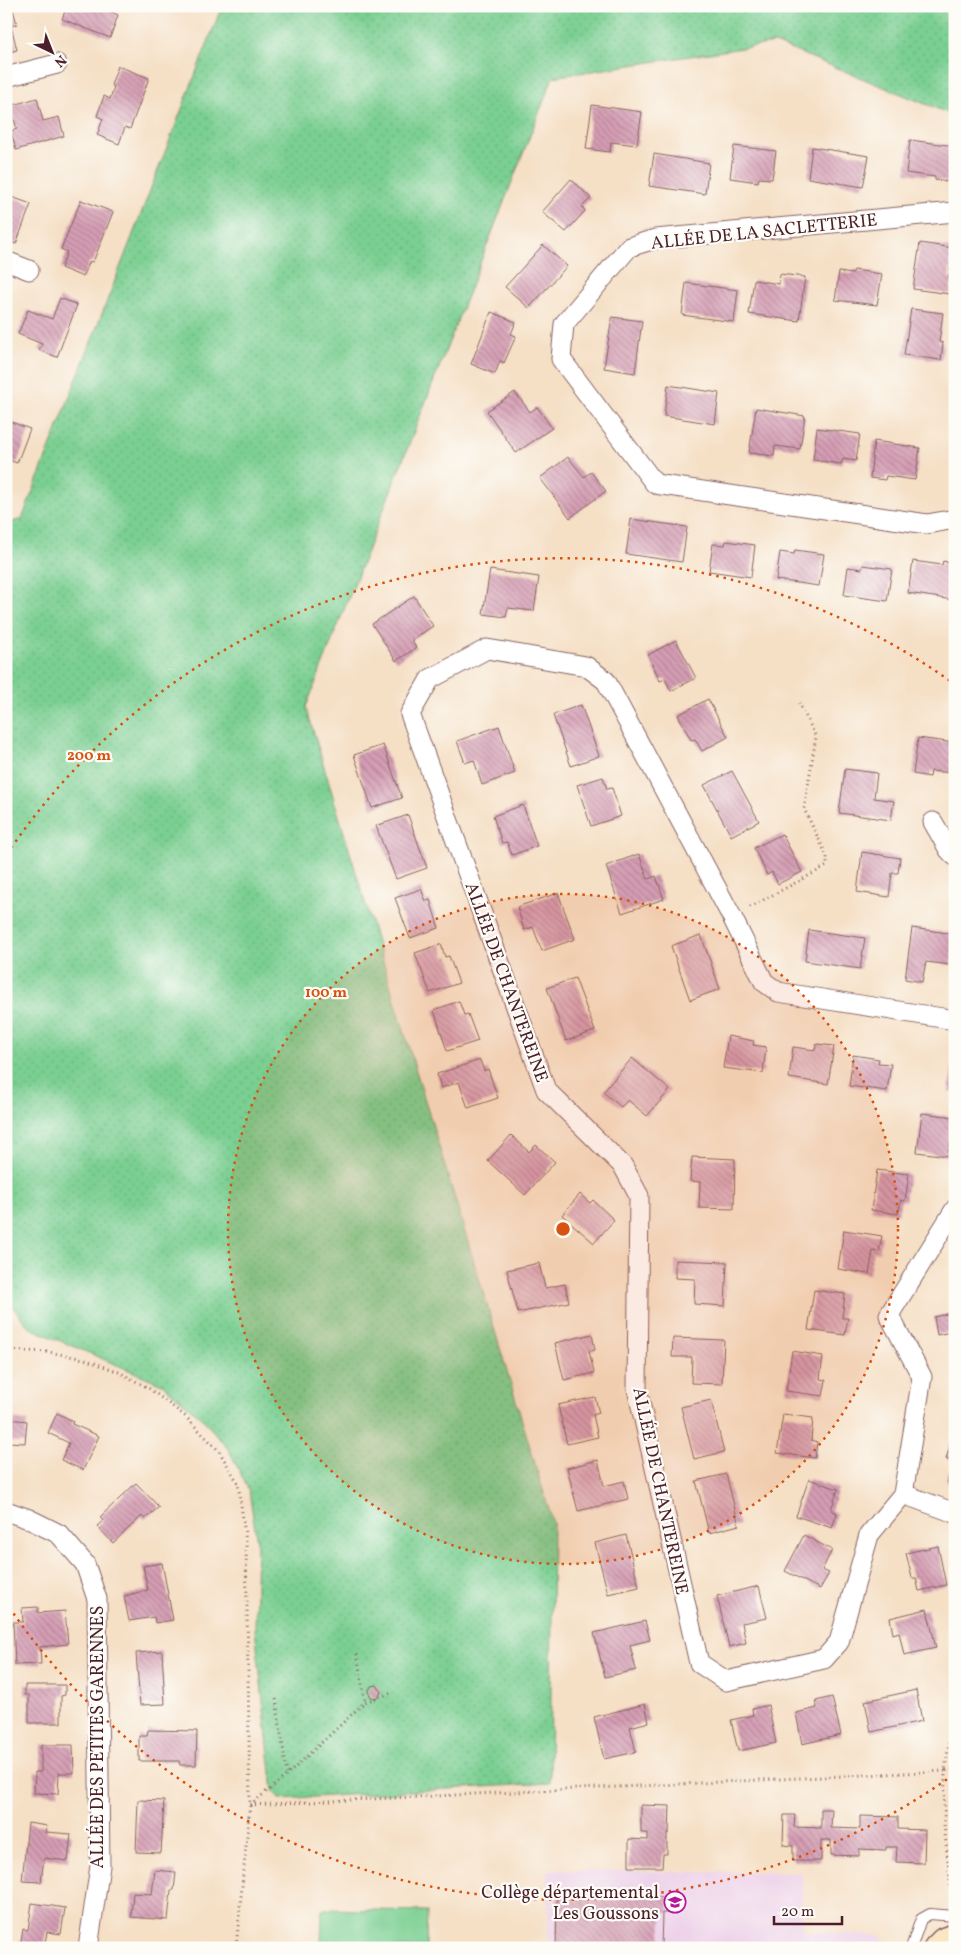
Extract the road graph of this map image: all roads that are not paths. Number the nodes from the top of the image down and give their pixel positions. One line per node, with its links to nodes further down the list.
1 (58, 64): 2 (street)
2 (6, 78)
3 (955, 212): 6 (street, ALLÉE DE LA SACLETTERIE)
4 (6, 261): 5 (street)
5 (29, 270)
6 (955, 519)
7 (933, 822): 8 (street)
8 (955, 856)
9 (955, 1020): 11 (street, ALLÉE DE CHANTEREINE)
10 (955, 1209): 11 (street)
11 (903, 1494): 13 (street)
12 (6, 1511): 16 (street, ALLÉE DES PETITES GARENNES)
13 (955, 1513)
14 (955, 1916): 17 (lane)
15 (955, 1937): 18 (street)
16 (88, 1948)
17 (911, 1948)
18 (937, 1948)

